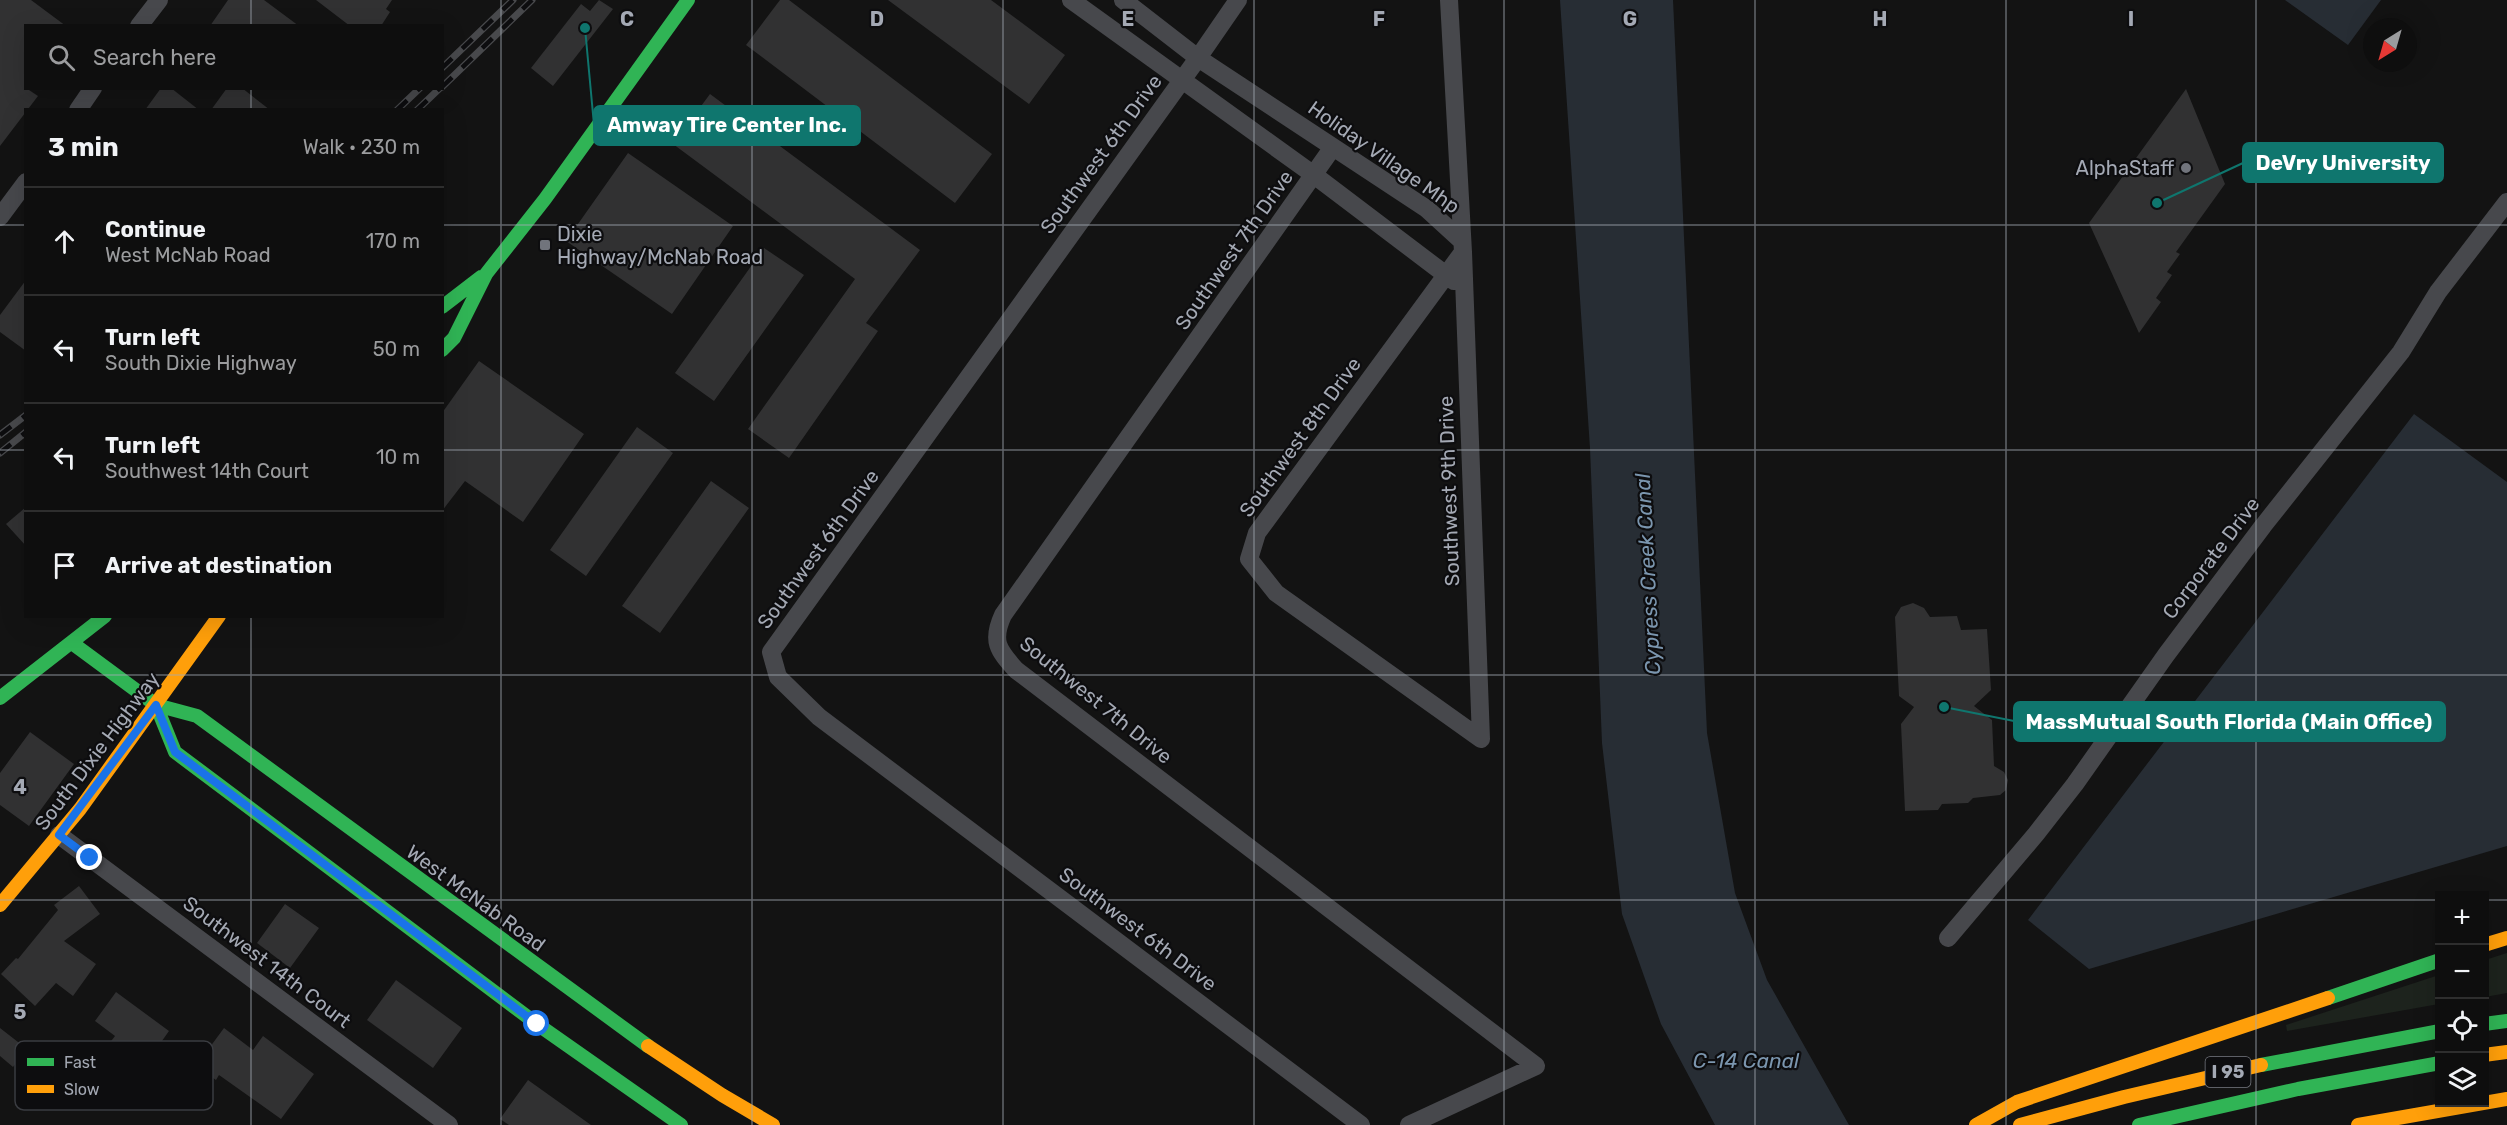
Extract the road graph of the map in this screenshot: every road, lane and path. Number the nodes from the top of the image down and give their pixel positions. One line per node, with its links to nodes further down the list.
1 (159, 0): 7 (street)
2 (688, 0): 18 (main road)
3 (1071, 0): 9 (street)
4 (1123, 0): 8 (street, Holiday Village Mhp)
5 (1238, 0): 8 (street)
6 (1449, 0): 17 (street, Holiday Village Mhp)
7 (141, 24)
8 (1197, 58): 9 (street, Southwest 6th Drive); 12 (street, Holiday Village Mhp)
9 (1181, 81): 13 (street); 45 (street, Southwest 6th Drive)
10 (92, 90): 11 (street)
11 (79, 108)
12 (1334, 147): 13 (street, Southwest 7th Drive); 17 (street, Holiday Village Mhp)
13 (1314, 175): 19 (street); 46 (street, Southwest 7th Drive)
14 (24, 185): 16 (street)
15 (2507, 202): 31 (street, Corporate Drive)
16 (0, 217)
17 (1463, 246): 19 (street, Southwest 8th Drive); 20 (street, Southwest 9th Drive)
18 (486, 274): 21 (main road); 22 (main road)
19 (1446, 275): 20 (street); 28 (street, Southwest 8th Drive)
20 (1464, 290): 28 (street, Southwest 9th Drive)
21 (444, 306)
22 (444, 348)
23 (103, 618): 25 (main road)
24 (218, 618): 27 (main road, South Dixie Highway)
25 (72, 643): 26 (main road); 27 (main road, West McNab Road)
26 (0, 698)
27 (156, 705): 29 (main road, South Dixie Highway); 43 (main road); 44 (main road, West McNab Road)
28 (1481, 739)
29 (59, 835): 30 (main road, South Dixie Highway); 42 (street, Southwest 14th Court)
30 (0, 905)
31 (1948, 938)
32 (2507, 938): 33 (main road)
33 (2489, 943)
34 (2435, 961): 47 (main road)
35 (2507, 1021): 36 (main road)
36 (2489, 1023)
37 (2435, 1032): 48 (main road, I 95)
38 (2507, 1052): 39 (main road)
39 (2489, 1054)
40 (2435, 1064): 49 (main road)
41 (2507, 1099): 50 (main road)
42 (449, 1125)
43 (681, 1125)
44 (773, 1125)
45 (1361, 1125)
46 (1408, 1125)
47 (1976, 1125)
48 (2020, 1125)
49 (2139, 1125)
50 (2358, 1125)

